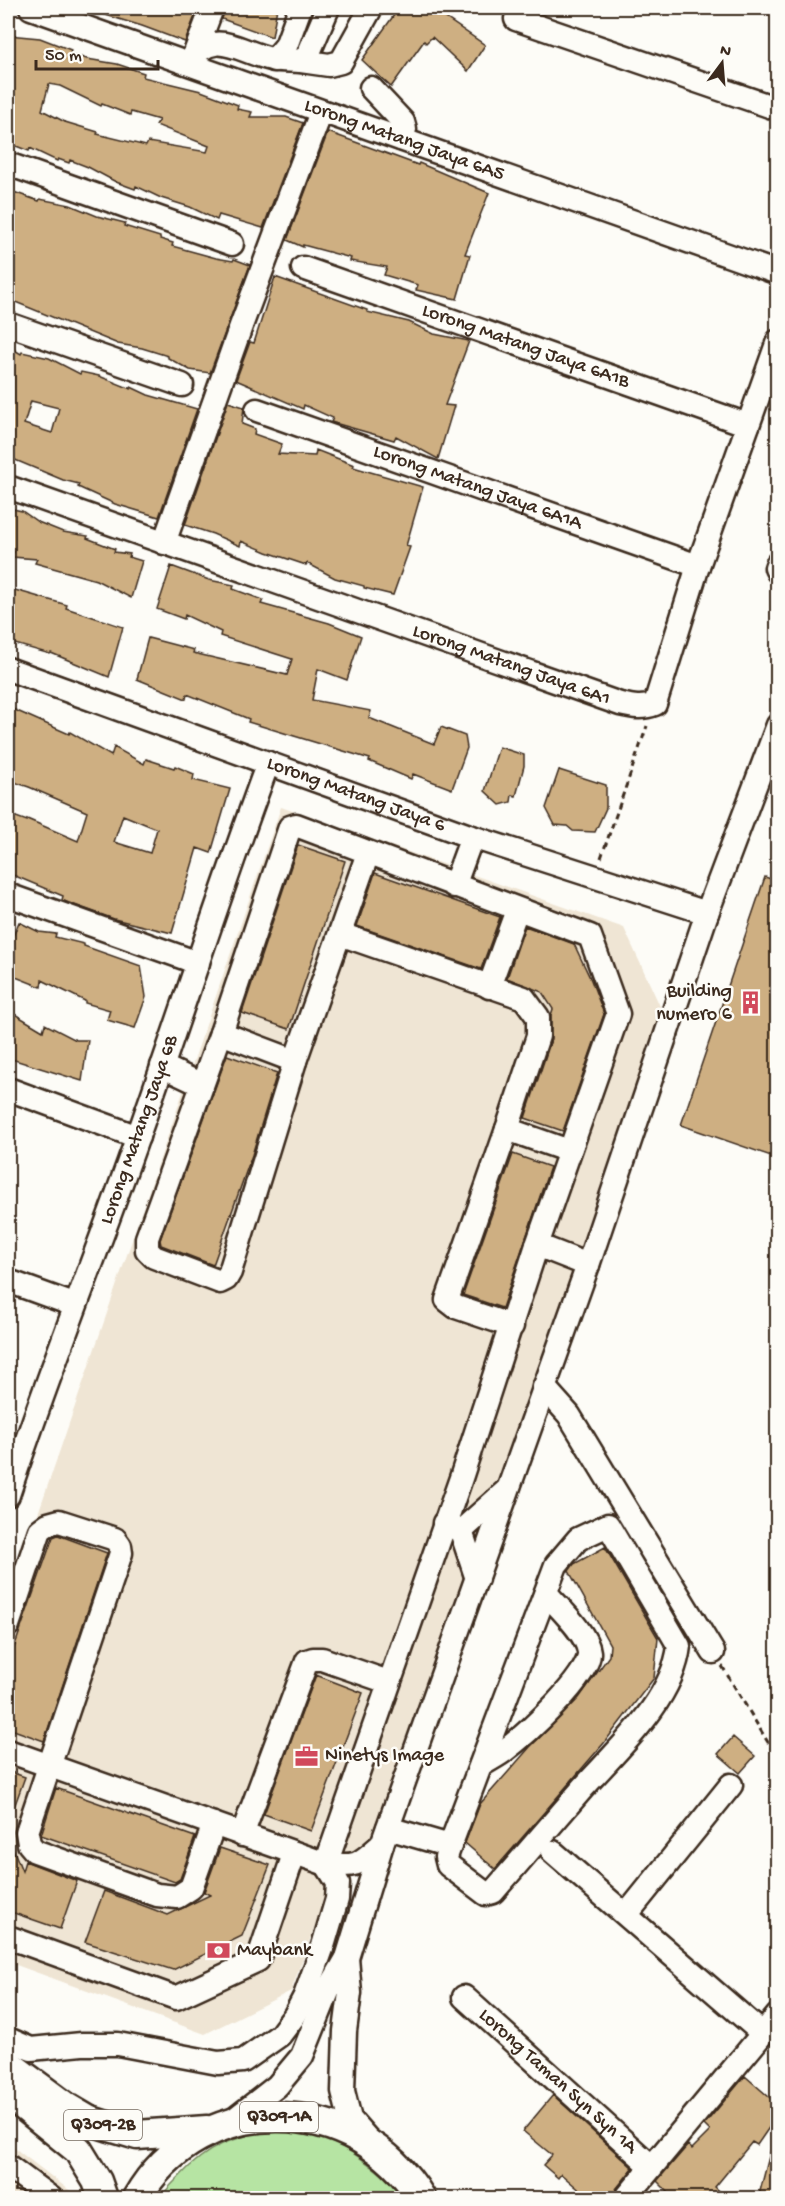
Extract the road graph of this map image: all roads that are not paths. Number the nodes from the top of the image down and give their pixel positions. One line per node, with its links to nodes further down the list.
1 (31, 8): 7 (street, Lorong Matang Jaya 6A5)
2 (212, 8): 7 (street)
3 (300, 8): 8 (street)
4 (328, 8): 9 (street)
5 (371, 8): 9 (street)
6 (516, 19): 12 (street)
7 (192, 58): 8 (street); 11 (street, Lorong Matang Jaya 6A5)
8 (274, 60): 9 (street); 11 (street)
9 (301, 61)
10 (371, 88): 14 (street)
11 (271, 93): 13 (street, Lorong Matang Jaya 6A5)
12 (777, 109)
13 (321, 112): 14 (street, Lorong Matang Jaya 6A5); 25 (street)
14 (401, 139): 18 (street, Lorong Matang Jaya 6A5)
15 (8, 164): 16 (street)
16 (232, 244)
17 (303, 268): 23 (street, Lorong Matang Jaya 6A1B)
18 (777, 273)
19 (8, 324): 21 (street)
20 (777, 341): 23 (street)
21 (182, 385)
22 (257, 410): 27 (street, Lorong Matang Jaya 6A1A)
23 (748, 425): 27 (street)
24 (8, 487): 25 (street, Lorong Matang Jaya 6A1)
25 (164, 543): 27 (street, Lorong Matang Jaya 6A1)
26 (777, 563): 28 (street)
27 (698, 566)
28 (777, 572)
29 (8, 669): 31 (street, Lorong Matang Jaya 6)
30 (777, 725): 37 (street)
31 (268, 763): 32 (street, Lorong Matang Jaya 6); 39 (street, Lorong Matang Jaya 6B)
32 (471, 837): 34 (street); 37 (street, Lorong Matang Jaya 6)
33 (368, 853): 34 (street); 38 (street); 41 (street)
34 (454, 886): 36 (street)
35 (8, 895): 39 (street)
36 (517, 910): 40 (street); 48 (street)
37 (707, 913): 50 (street)
38 (340, 934): 40 (street); 42 (street)
39 (198, 963): 43 (street, Lorong Matang Jaya 6B)
40 (489, 987): 46 (street)
41 (221, 1033): 42 (street); 44 (street)
42 (295, 1061): 44 (street)
43 (162, 1066): 44 (street); 47 (street, Lorong Matang Jaya 6B)
44 (202, 1085)
45 (8, 1089): 47 (street)
46 (507, 1130): 48 (street); 53 (street)
47 (138, 1137): 52 (street, Lorong Matang Jaya 6B)
48 (570, 1152): 49 (street)
49 (537, 1245): 50 (street); 53 (street)
50 (588, 1265): 54 (street)
51 (8, 1281): 52 (street)
52 (74, 1305): 55 (street, Lorong Matang Jaya 6B)
53 (512, 1326): 60 (street)
54 (544, 1387): 56 (street); 58 (street)
55 (12, 1464): 57 (street, Lorong Matang Jaya 6B)
56 (508, 1489): 60 (street); 62 (street)
57 (8, 1495)
58 (630, 1514): 59 (street); 65 (street)
59 (608, 1525): 63 (street); 74 (street)
60 (452, 1527): 62 (street); 66 (street)
61 (16, 1575): 64 (street); 69 (street)
62 (477, 1579): 73 (street)
63 (546, 1593): 68 (street); 68 (street)
64 (8, 1625)
65 (713, 1652)
66 (388, 1682): 72 (street); 77 (street)
67 (8, 1751): 69 (street)
68 (481, 1765): 74 (street)
69 (49, 1766): 71 (street); 71 (street)
70 (731, 1785): 78 (street)
71 (214, 1824): 72 (street)
72 (242, 1834): 76 (street)
73 (385, 1836): 74 (street); 77 (street); 80 (street)
74 (450, 1846)
75 (553, 1852): 78 (street)
76 (294, 1854): 77 (street); 79 (street)
77 (326, 1864): 84 (street)
78 (627, 1914): 83 (street)
79 (8, 1937)
80 (347, 1958): 87 (street); 88 (street)
81 (464, 1996): 90 (street, Lorong Taman Syn Syn 1A)
82 (777, 2015): 83 (street)
83 (762, 2033): 90 (street)
84 (8, 2039)
85 (8, 2064): 87 (main road, Q309-2B)
86 (8, 2092): 93 (main road)
87 (221, 2127): 88 (main road, Q309-1A); 94 (main road, Q309-1A)
88 (376, 2148): 91 (main road, Q309-1A)
89 (8, 2166): 92 (street)
90 (651, 2166): 96 (street)
91 (413, 2187): 95 (main road)
92 (51, 2199)
93 (103, 2199)
94 (137, 2199)
95 (437, 2199)
96 (626, 2199)

